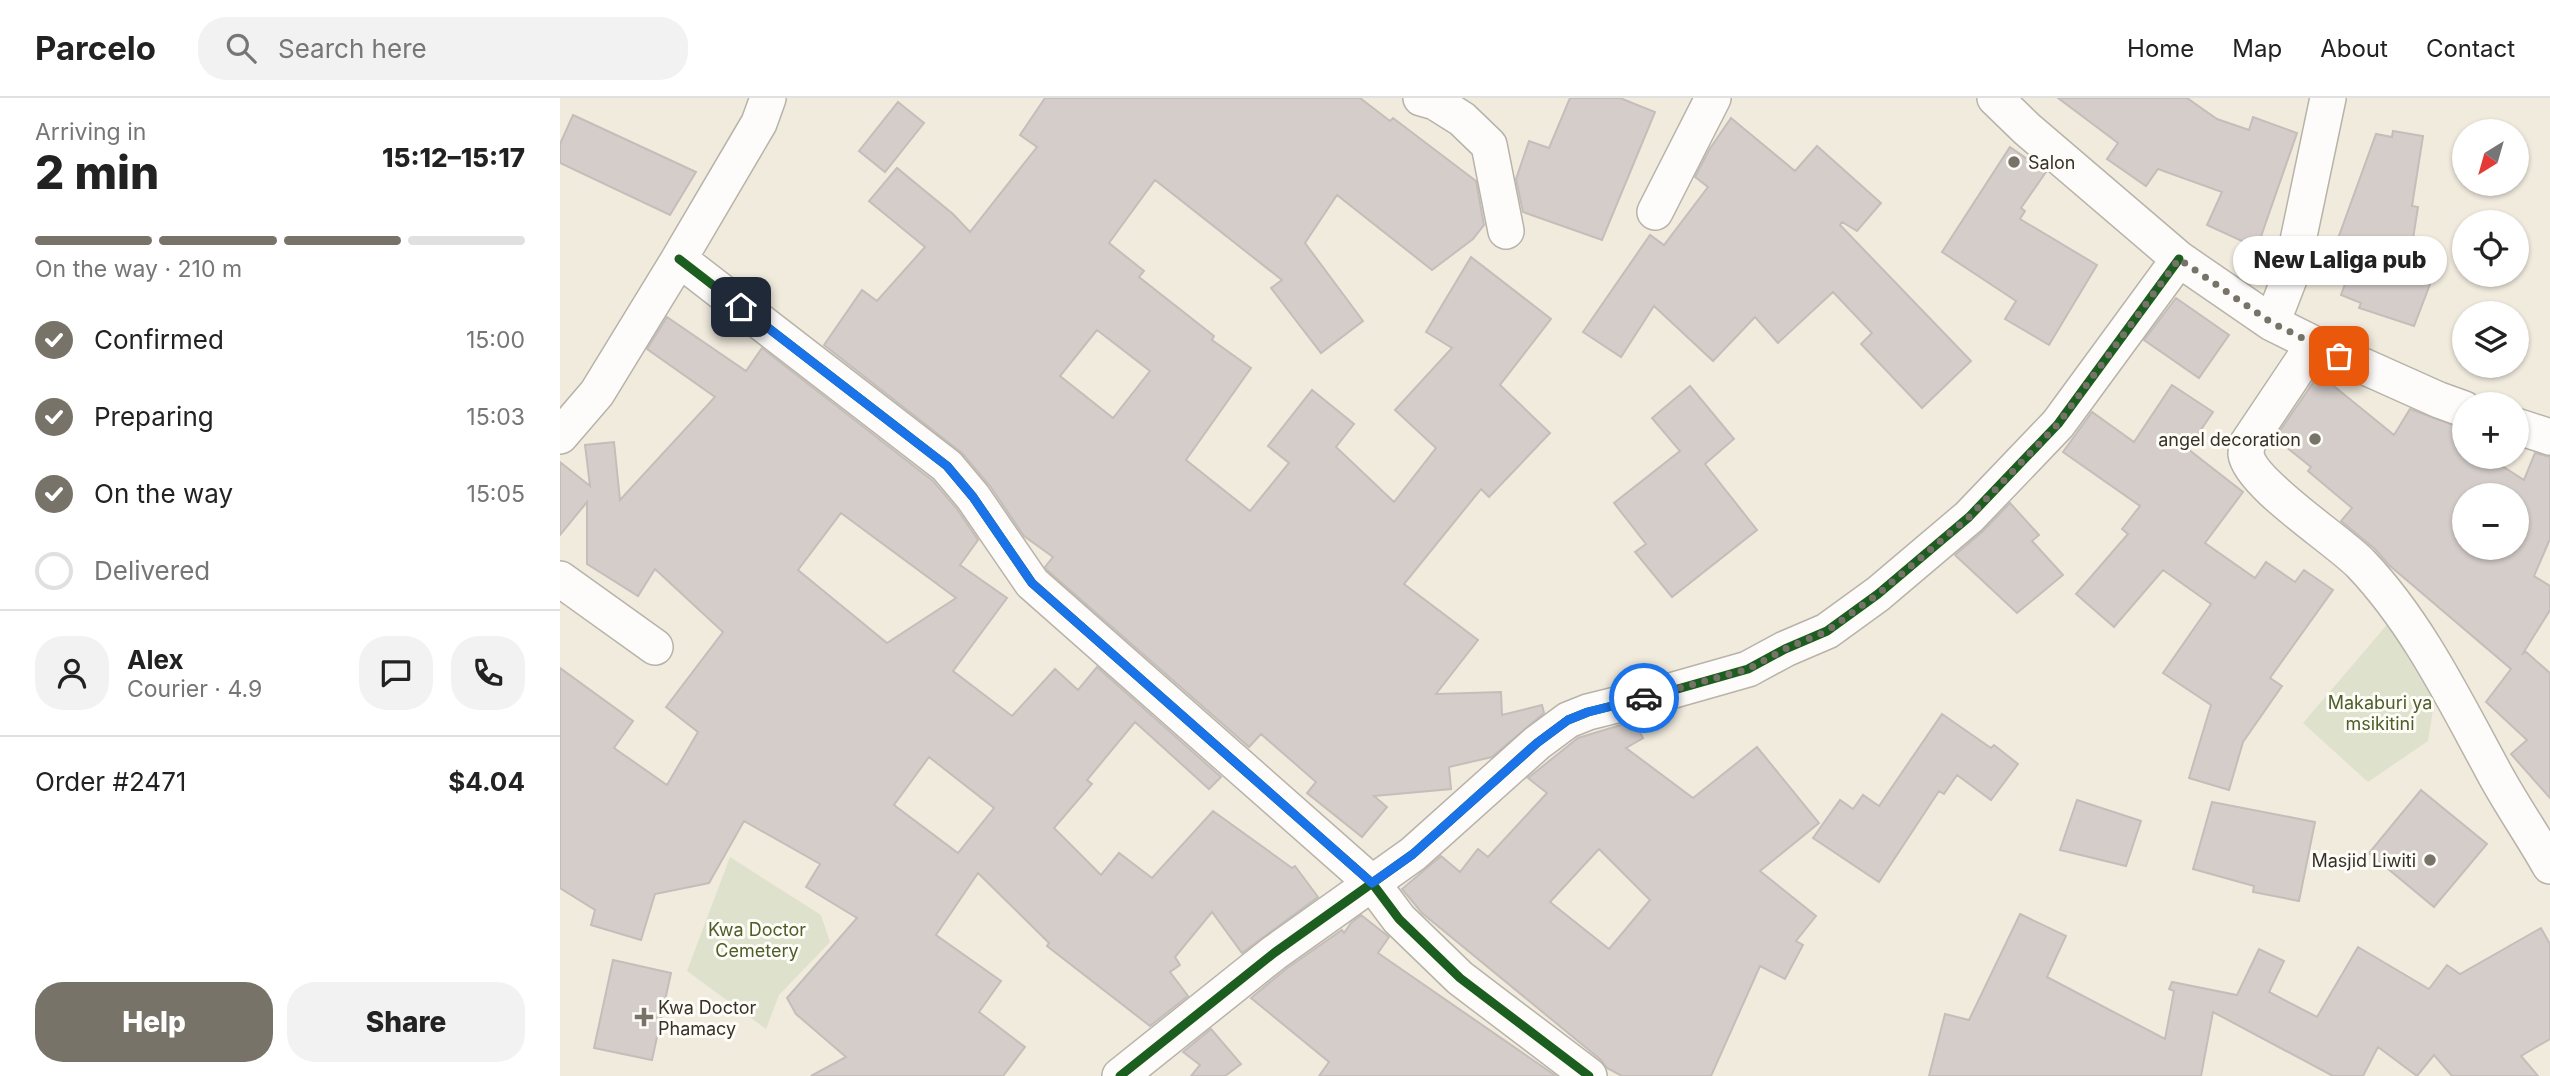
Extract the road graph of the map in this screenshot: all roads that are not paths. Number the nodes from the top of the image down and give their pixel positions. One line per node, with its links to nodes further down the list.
1 (768, 98): 8 (street)
2 (1421, 98): 7 (street)
3 (1713, 98): 6 (street)
4 (1996, 98): 9 (street)
5 (2328, 98): 10 (street)
6 (1655, 212)
7 (1506, 231)
8 (679, 259): 14 (street); 19 (street)
9 (2179, 259): 10 (street); 19 (street)
10 (2272, 323): 11 (street)
11 (2314, 344): 12 (street); 18 (street)
12 (2452, 405)
13 (2529, 430): 15 (street)
14 (560, 436)
15 (2550, 437)
16 (560, 579): 17 (street)
17 (655, 647)
18 (2550, 866)
19 (1372, 883): 20 (street); 21 (street)
20 (1119, 1076)
21 (1589, 1076)

